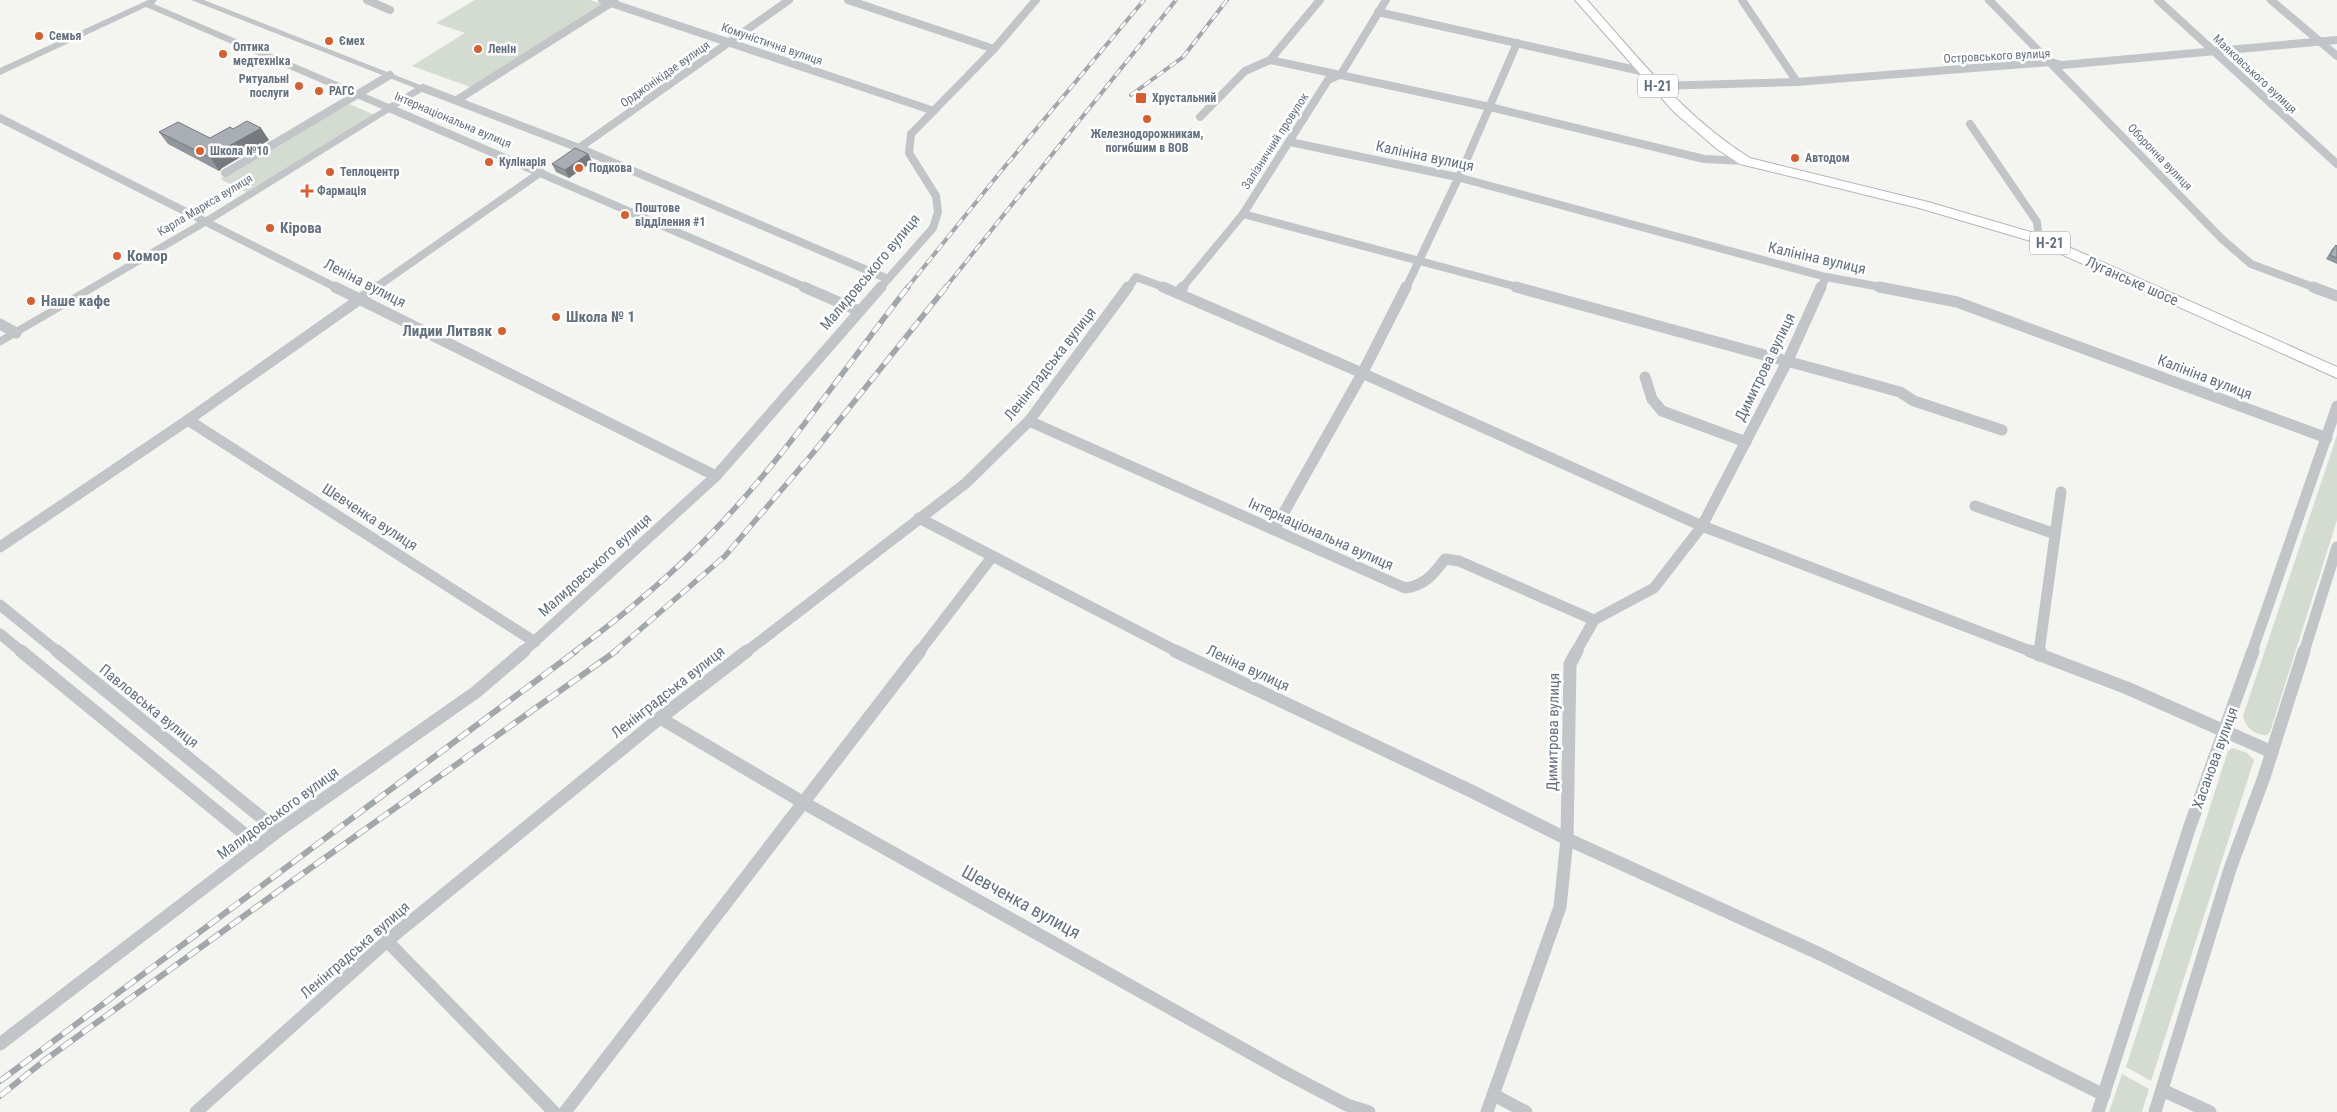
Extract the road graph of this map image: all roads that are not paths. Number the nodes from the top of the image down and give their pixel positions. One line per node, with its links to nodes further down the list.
1 (196, 0): 30 (street, Інтернаціональна вулиця)
2 (367, 0): 16 (street)
3 (602, 0): 15 (street, Комуністична вулиця)
4 (789, 0): 19 (street, Орджонікідзе вулиця)
5 (848, 0): 22 (street)
6 (1036, 0): 22 (street, Малидовського вулиця)
7 (1320, 0): 25 (street)
8 (1386, 0): 17 (street, Залізничний провулок)
9 (1581, 0): 28 (main road, Н-21)
10 (1742, 0): 31 (street)
11 (1989, 0): 26 (street, Оборонна вулиця)
12 (2158, 0): 23 (street, Маяковського вулиця)
13 (2271, 0): 20 (street)
14 (150, 2): 27 (street); 34 (street, Інтернаціональна вулиця)
15 (614, 2): 19 (street, Комуністична вулиця); 35 (street)
16 (390, 10)
17 (1378, 12): 21 (street); 29 (street, Залізничний провулок)
18 (2337, 40): 20 (street, Островського вулиця)
19 (730, 41): 38 (street, Комуністична вулиця); 43 (street, Орджонікідзе вулиця)
20 (2320, 41): 23 (street, Островського вулиця); 24 (street)
21 (1517, 43): 28 (street); 36 (street)
22 (994, 50): 38 (street, Малидовського вулиця)
23 (2212, 50): 26 (street, Островського вулиця); 45 (street, Маяковського вулиця)
24 (2337, 56)
25 (1270, 60): 29 (street); 39 (street)
26 (2051, 62): 31 (street, Островського вулиця); 56 (street, Оборонна вулиця)
27 (0, 72)
28 (1645, 72): 32 (main road, Н-21)
29 (1341, 74): 36 (street); 42 (street, Залізничний провулок)
30 (390, 75): 33 (street, Інтернаціональна вулиця); 34 (street)
31 (1797, 82): 32 (street, Островського вулиця)
32 (1658, 86): 44 (main road, Н-21)
33 (423, 88): 35 (street, Інтернаціональна вулиця); 37 (street, Карла Маркса вулиця)
34 (355, 95): 37 (street, Інтернаціональна вулиця); 47 (street)
35 (457, 100): 43 (street, Інтернаціональна вулиця)
36 (1490, 107): 44 (street); 48 (street)
37 (389, 108): 46 (street, Інтернаціональна вулиця); 50 (street, Карла Маркса вулиця)
38 (934, 111): 54 (street, Малидовського вулиця)
39 (1200, 117)
40 (0, 118): 50 (street, Леніна вулиця)
41 (1970, 124): 51 (street)
42 (1290, 142): 48 (street, Калініна вулиця); 49 (street, Залізничний провулок)
43 (579, 148): 54 (street, Інтернаціональна вулиця)
44 (1745, 161): 51 (main road, Луганське шосе / Н-21)
45 (2337, 164)
46 (540, 172): 57 (street); 58 (street, Інтернаціональна вулиця)
47 (225, 173)
48 (1457, 177): 52 (street); 53 (street, Калініна вулиця)
49 (1243, 214): 52 (street); 55 (street, Залізничний провулок)
50 (205, 222): 57 (street, Леніна вулиця); 60 (street, Карла Маркса вулиця)
51 (2039, 239): 64 (main road, Луганське шосе / Н-21)
52 (1419, 261): 62 (street); 63 (street)
53 (1826, 278): 62 (street, Димитрова вулиця); 70 (street, Калініна вулиця)
54 (888, 279): 58 (street, Малидовського вулиця)
55 (1178, 293): 63 (street); 68 (street, Ленінградська вулиця)
56 (2337, 296)
57 (360, 299): 67 (street); 72 (street, Леніна вулиця)
58 (859, 311): 72 (street, Малидовського вулиця)
59 (0, 324): 60 (street)
60 (16, 332): 61 (street, Карла Маркса вулиця)
61 (0, 342)
62 (1788, 360): 69 (street); 71 (street, Димитрова вулиця)
63 (1362, 373): 76 (street); 77 (street)
64 (2337, 373)
65 (1645, 377): 71 (street)
66 (2337, 406): 70 (street, Хасанова вулиця)
67 (188, 420): 79 (street); 85 (street, Шевченка вулиця)
68 (1029, 421): 75 (street, Ленінградська вулиця); 77 (street, Інтернаціональна вулиця)
69 (2002, 430)
70 (2327, 438): 88 (street, Хасанова вулиця)
71 (1746, 442): 76 (street, Димитрова вулиця)
72 (716, 476): 85 (street, Малидовського вулиця)
73 (2061, 492): 78 (street)
74 (1975, 506): 78 (street)
75 (919, 518): 81 (street, Леніна вулиця); 87 (street, Ленінградська вулиця)
76 (1702, 526): 83 (street, Димитрова вулиця); 86 (street)
77 (1274, 530): 83 (street, Інтернаціональна вулиця)
78 (2055, 534): 86 (street)
79 (0, 547)
80 (2337, 547): 89 (street)
81 (992, 557): 90 (street); 92 (street, Леніна вулиця)
82 (0, 605): 91 (street, Павловська вулиця)
83 (1594, 620): 92 (street, Димитрова вулиця)
84 (0, 634): 93 (street)
85 (535, 642): 91 (street, Малидовського вулиця)
86 (2039, 655): 88 (street)
87 (660, 718): 90 (street, Шевченка вулиця); 94 (street, Ленінградська вулиця)
88 (2225, 732): 89 (street); 98 (street, Хасанова вулиця)
89 (2272, 752): 96 (street)
90 (804, 803): 101 (street); 102 (street, Шевченка вулиця)
91 (278, 832): 93 (street, Малидовського вулиця)
92 (1567, 839): 97 (street, Димитрова вулиця); 98 (street, Леніна вулиця)
93 (259, 846): 95 (street, Малидовського вулиця)
94 (387, 941): 99 (street, Ленінградська вулиця); 100 (street)
95 (0, 1044)
96 (2162, 1090): 106 (street); 107 (street)
97 (1494, 1095): 103 (street, Димитрова вулиця); 104 (street)
98 (2104, 1095): 105 (street, Хасанова вулиця)
99 (196, 1112)
100 (554, 1112)
101 (565, 1112)
102 (1369, 1112)
103 (1487, 1112)
104 (1526, 1112)
105 (2098, 1112)
106 (2156, 1112)
107 (2210, 1112)

